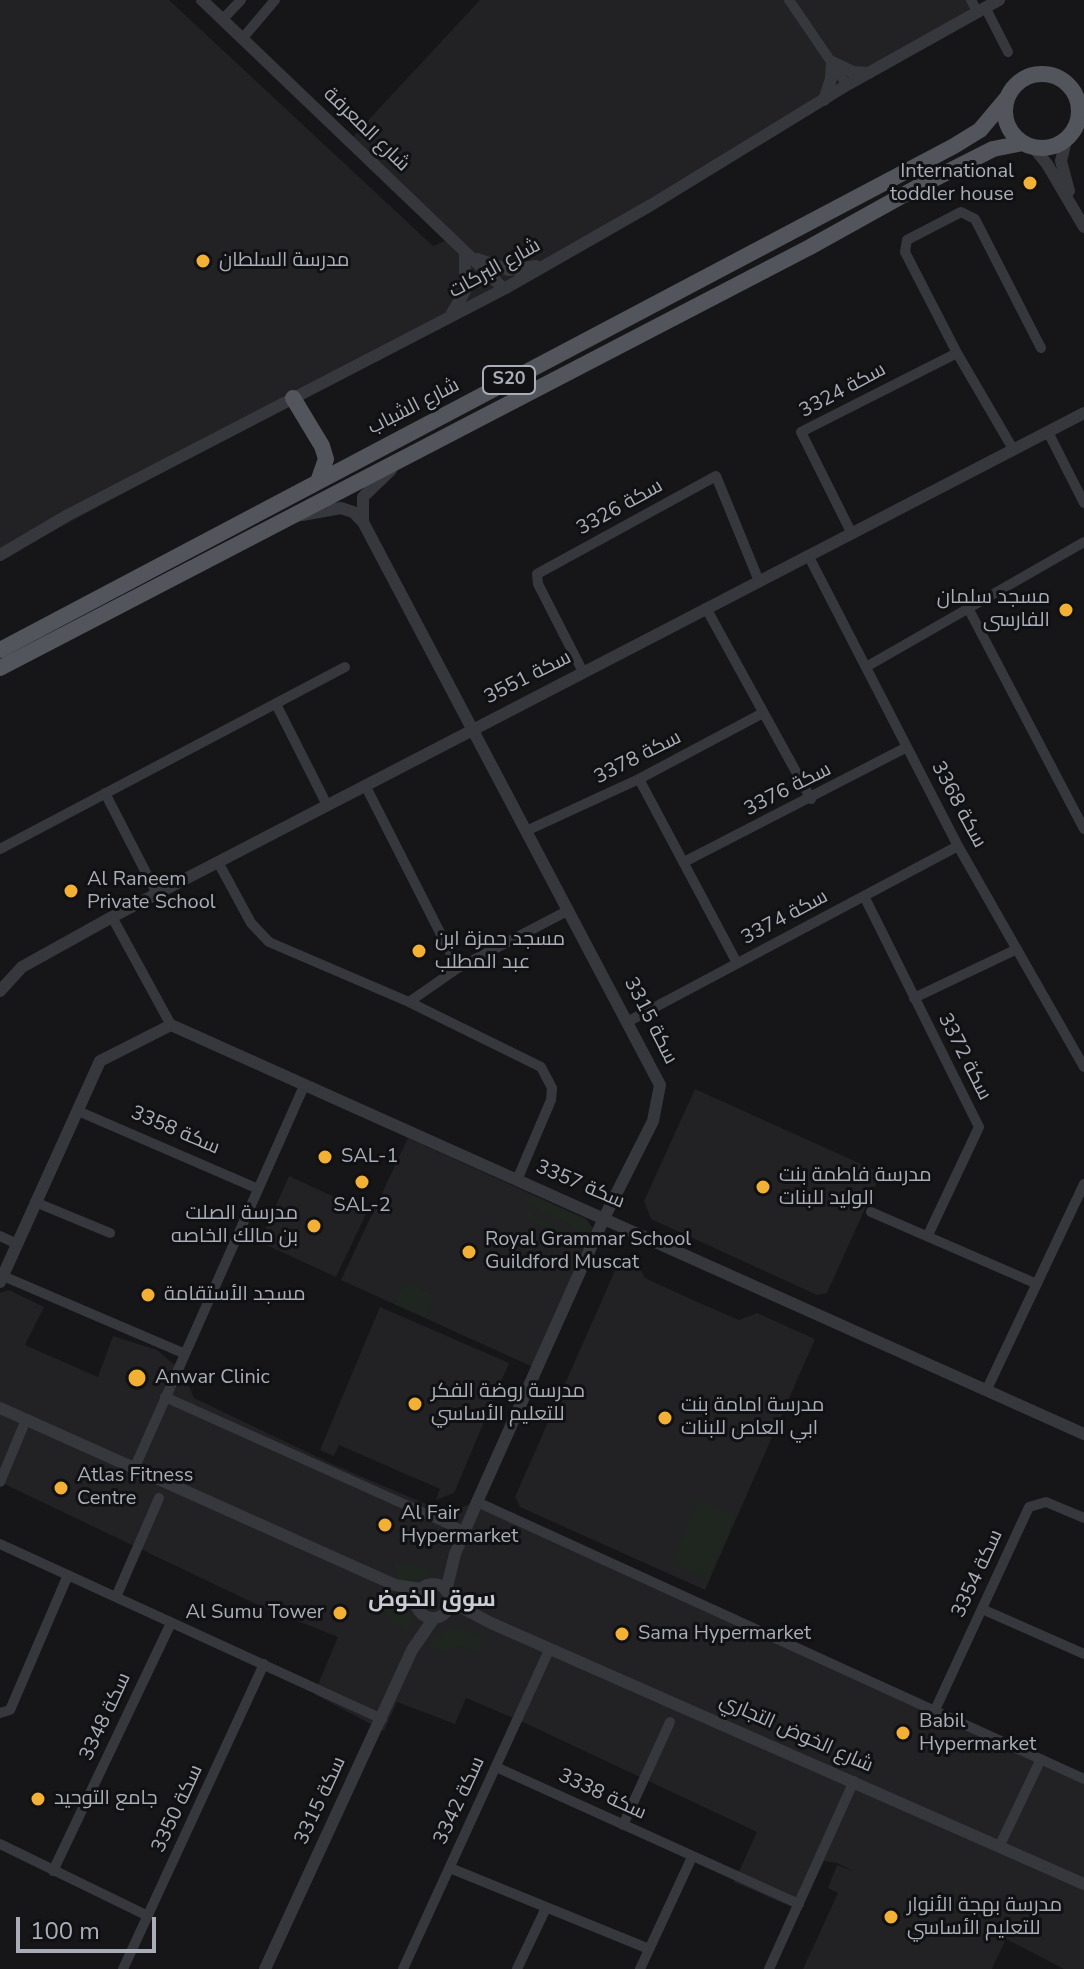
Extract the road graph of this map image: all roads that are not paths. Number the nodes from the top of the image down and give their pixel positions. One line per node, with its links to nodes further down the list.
1 (202, 0): 7 (street, شارع المعرفة)
2 (241, 0): 7 (street)
3 (275, 0): 8 (street)
4 (789, 0): 10 (street)
5 (999, 0): 6 (street, شارع البركات)
6 (978, 6): 9 (street); 11 (street, شارع البركات)
7 (222, 20): 8 (street, شارع المعرفة)
8 (242, 39): 22 (street, شارع المعرفة)
9 (1008, 52)
10 (832, 62): 11 (street); 14 (street); 16 (street)
11 (869, 73): 14 (street, شارع البركات)
12 (1084, 78): 13 (main road, S20)
13 (1063, 79): 15 (main road, S20); 17 (main road)
14 (847, 85): 16 (street, شارع البركات)
15 (1007, 98): 19 (main road); 33 (main road, شارع الشباب / S20)
16 (824, 100): 23 (street, شارع البركات)
17 (1082, 109): 18 (main road)
18 (1066, 140): 19 (main road, S20); 20 (street)
19 (1028, 145): 20 (street); 34 (main road, شارع الشباب / S20)
20 (1073, 206): 21 (street)
21 (1084, 227)
22 (465, 252): 23 (street); 24 (street, شارع المعرفة); 25 (street)
23 (551, 262): 24 (street, شارع البركات)
24 (504, 289): 25 (street, شارع البركات)
25 (449, 317): 28 (street, شارع البركات)
26 (1041, 348): 27 (street)
27 (957, 353): 32 (street); 39 (street, سكة 3324)
28 (293, 398): 31 (main road); 41 (street, شارع البركات)
29 (1084, 413): 30 (street, سكة 3551)
30 (1048, 432): 32 (street, سكة 3551); 36 (street)
31 (322, 446): 33 (main road); 35 (main road)
32 (1013, 449): 39 (street, سكة 3551)
33 (355, 460): 35 (main road, شارع الشباب / S20)
34 (400, 461): 37 (main road, شارع الشباب / S20); 38 (street)
35 (319, 479): 46 (main road, شارع الشباب / S20)
36 (1084, 503)
37 (291, 517): 38 (street); 49 (main road, شارع الشباب / S20)
38 (363, 522): 53 (street, سكة 3315)
39 (851, 532): 42 (street, سكة 3551)
40 (1084, 542): 44 (street)
41 (0, 555)
42 (808, 555): 43 (street, سكة 3551); 48 (street, سكة 3368)
43 (759, 581): 45 (street, سكة 3551); 50 (street, سكة 3326)
44 (967, 606): 48 (street); 60 (street)
45 (706, 608): 50 (street, سكة 3551); 52 (street)
46 (0, 650)
47 (345, 667): 51 (street)
48 (866, 667): 54 (street, سكة 3368)
49 (0, 668)
50 (583, 672): 53 (street, سكة 3551)
51 (276, 704): 57 (street); 59 (street)
52 (763, 713): 55 (street, سكة 3378); 58 (street)
53 (472, 730): 56 (street, سكة 3551); 61 (street, سكة 3315)
54 (907, 747): 58 (street, سكة 3376); 62 (street, سكة 3368)
55 (639, 779): 61 (street, سكة 3378); 65 (street)
56 (365, 785): 59 (street, سكة 3551); 72 (street)
57 (105, 793): 63 (street); 66 (street)
58 (811, 799): 65 (street, سكة 3376)
59 (327, 805): 64 (street, سكة 3551)
60 (1084, 829)
61 (526, 831): 68 (street, سكة 3315)
62 (958, 846): 67 (street, سكة 3374); 70 (street, سكة 3368)
63 (0, 849)
64 (218, 862): 66 (street, سكة 3551); 75 (street)
65 (684, 862): 71 (street)
66 (157, 894): 69 (street, سكة 3551)
67 (864, 896): 71 (street, سكة 3374); 74 (street, سكة 3372)
68 (569, 910): 72 (street); 76 (street, سكة 3315)
69 (112, 917): 73 (street, سكة 3551); 77 (street)
70 (1015, 950): 74 (street); 78 (street, سكة 3368)
71 (737, 963): 76 (street, سكة 3374)
72 (458, 968): 75 (street)
73 (0, 991)
74 (914, 998): 88 (street, سكة 3372)
75 (409, 1002): 81 (street)
76 (629, 1021): 86 (street, سكة 3315)
77 (171, 1025): 79 (street, سكة 3357); 80 (street)
78 (1083, 1063)
79 (304, 1086): 81 (street, سكة 3357); 83 (street)
80 (78, 1111): 83 (street, سكة 3358); 84 (street)
81 (517, 1180): 86 (street, سكة 3357)
82 (1084, 1184): 92 (street)
83 (256, 1188): 93 (street)
84 (35, 1202): 87 (street); 90 (street)
85 (871, 1212): 88 (street)
86 (604, 1218): 94 (street, سكة 3357); 102 (street, سكة 3315)
87 (110, 1233)
88 (928, 1235): 92 (street)
89 (0, 1236): 90 (street)
90 (17, 1244): 91 (street)
91 (1, 1279): 93 (street)
92 (1037, 1284): 94 (street)
93 (183, 1353): 95 (street)
94 (987, 1389): 98 (street, سكة 3357)
95 (165, 1397): 99 (street); 104 (street)
96 (0, 1408): 97 (street)
97 (25, 1422): 99 (street); 100 (street)
98 (1084, 1434)
99 (134, 1469): 108 (street)
100 (0, 1482)
101 (159, 1498): 111 (street)
102 (477, 1502): 104 (street, سكة 3315); 121 (street)
103 (1084, 1518): 113 (street, سكة 3354)
104 (464, 1531): 106 (street, سكة 3315)
105 (0, 1544): 107 (street)
106 (455, 1554): 109 (street, سكة 3315); 110 (street, سكة 3315)
107 (68, 1575): 111 (street); 122 (street)
108 (395, 1585): 109 (street); 112 (street)
109 (426, 1587): 110 (street, شارع الخوض التجاري); 112 (street, سكة 3315)
110 (448, 1596): 114 (street, سكة 3315); 116 (street, شارع الخوض التجاري)
111 (116, 1597): 115 (street)
112 (418, 1608): 114 (street, شارع الخوض التجاري); 118 (street, سكة 3315)
113 (982, 1609): 119 (street); 121 (street, سكة 3354)
114 (439, 1616): 116 (street, شارع الخوض التجاري); 118 (street, سكة 3315)
115 (171, 1623): 120 (street); 134 (street, سكة 3348)
116 (491, 1623): 117 (street, شارع الخوض التجاري)
117 (550, 1648): 126 (street, سكة 3342); 128 (street, شارع الخوض التجاري)
118 (412, 1650): 123 (street, سكة 3315)
119 (1084, 1654)
120 (264, 1664): 123 (street); 138 (street, سكة 3350)
121 (935, 1710): 125 (street)
122 (0, 1713)
123 (382, 1719): 141 (street, سكة 3315)
124 (670, 1722): 129 (street)
125 (1041, 1759): 127 (street); 131 (street)
126 (496, 1767): 129 (street, سكة 3338); 133 (street, سكة 3342)
127 (1084, 1779)
128 (854, 1781): 131 (street, شارع الخوض التجاري); 136 (street)
129 (623, 1825): 132 (street, سكة 3338)
130 (0, 1844): 134 (street)
131 (999, 1847): 135 (street, شارع الخوض التجاري)
132 (692, 1857): 136 (street, سكة 3338); 139 (street)
133 (450, 1868): 137 (street); 142 (street, سكة 3342)
134 (53, 1871): 138 (street)
135 (1084, 1884)
136 (799, 1904): 145 (street)
137 (546, 1908): 139 (street); 143 (street)
138 (148, 1916): 140 (street, سكة 3350)
139 (649, 1949): 144 (street)
140 (123, 1969)
141 (265, 1969)
142 (403, 1969)
143 (517, 1969)
144 (640, 1969)
145 (769, 1969)

